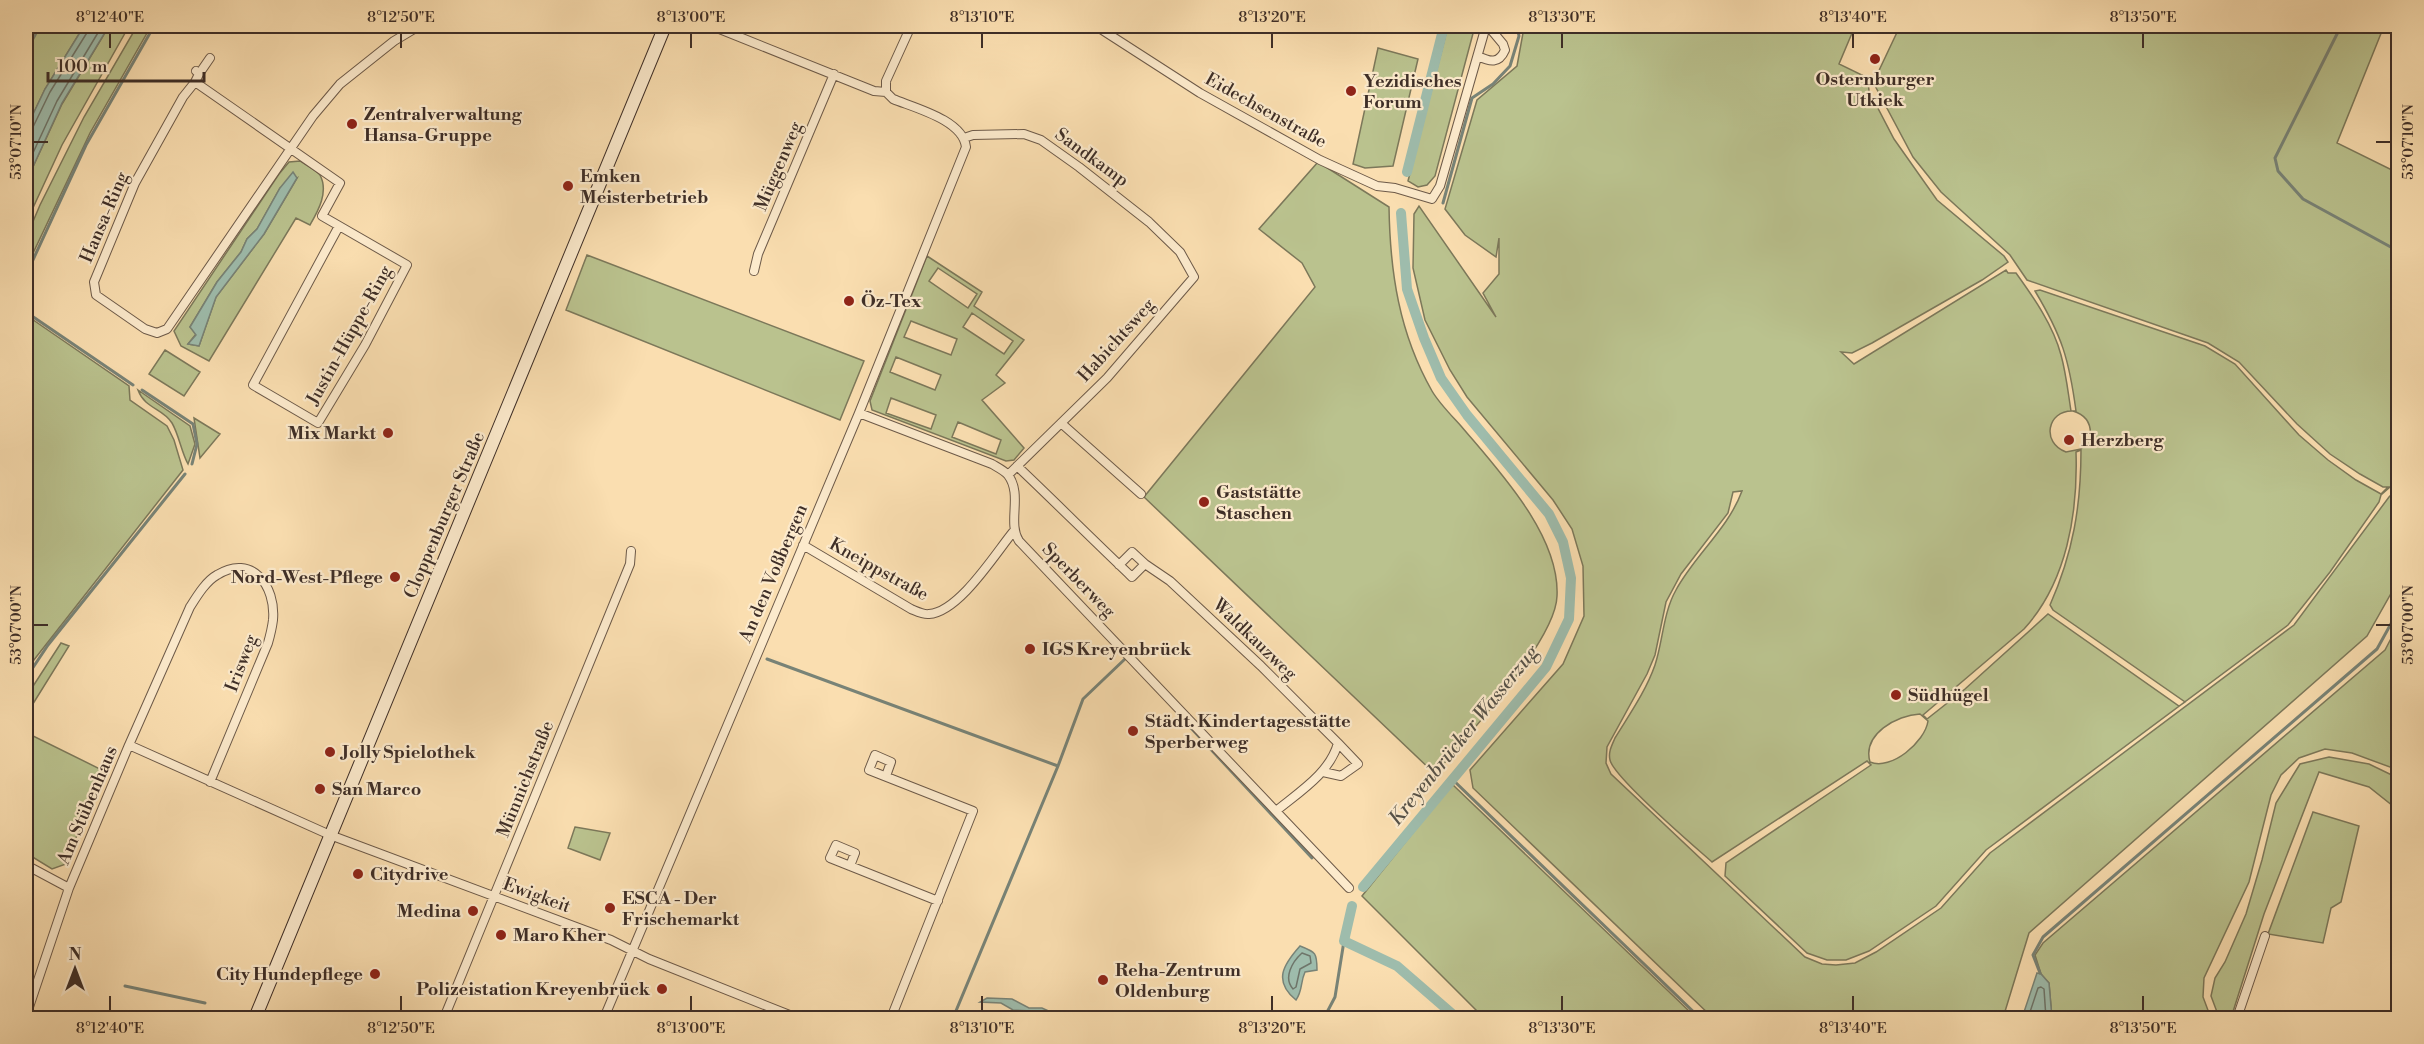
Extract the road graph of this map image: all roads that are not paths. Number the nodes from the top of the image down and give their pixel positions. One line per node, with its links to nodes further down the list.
1 (419, 26): 13 (street, Hansa-Ring)
2 (665, 26): 33 (main road, Cloppenburger Straße)
3 (712, 26): 9 (street)
4 (911, 26): 11 (street)
5 (1096, 26): 7 (street, Eidechsenstraße)
6 (1487, 26): 7 (street); 7 (street)
7 (1478, 56)
8 (210, 58): 10 (street, Hansa-Ring)
9 (834, 75): 11 (street); 15 (street, Müggenweg)
10 (197, 76): 13 (street); 13 (street, Hansa-Ring)
11 (886, 92): 12 (street)
12 (964, 138): 16 (street, Sandkamp); 17 (street, An den Voßbergen)
13 (288, 148): 14 (street, Justin-Hüppe-Ring)
14 (339, 226): 14 (street, Justin-Hüppe-Ring)
15 (754, 271)
16 (1194, 278): 18 (street, Habichtsweg)
17 (859, 413): 20 (street); 23 (street, An den Voßbergen)
18 (1061, 423): 19 (street, Habichtsweg); 21 (street)
19 (1017, 466): 20 (street, Habichtsweg); 26 (street)
20 (1008, 475): 22 (street)
21 (1141, 494)
22 (1013, 532): 23 (street, Kneippstraße); 32 (street, Sperberweg)
23 (803, 544): 41 (street, An den Voßbergen)
24 (631, 551): 38 (street, Münnichstraße)
25 (1145, 564): 26 (street); 26 (street, Waldkauzweg); 27 (street, Waldkauzweg)
26 (1119, 565)
27 (1338, 743): 29 (street); 29 (street, Waldkauzweg)
28 (129, 745): 31 (street, Am Stübenhaus); 31 (street, Irisweg); 36 (street, Am Stübenhaus)
29 (1323, 772): 32 (street)
30 (886, 776): 39 (street)
31 (210, 782): 33 (street, Am Stübenhaus)
32 (1276, 811): 37 (street, Sperberweg)
33 (330, 835): 38 (street, Ewigkeit); 43 (main road, Cloppenburger Straße)
34 (26, 866): 36 (street)
35 (850, 866): 39 (street)
36 (69, 888): 42 (street, Am Stübenhaus)
37 (1349, 888)
38 (495, 897): 41 (street, Ewigkeit); 44 (street, Münnichstraße)
39 (938, 901): 47 (street)
40 (2265, 936): 48 (street)
41 (632, 950): 45 (street, An den Voßbergen); 46 (street, Ewigkeit)
42 (26, 1016)
43 (255, 1018)
44 (444, 1018)
45 (604, 1018)
46 (797, 1018)
47 (891, 1018)
48 (2237, 1018)

